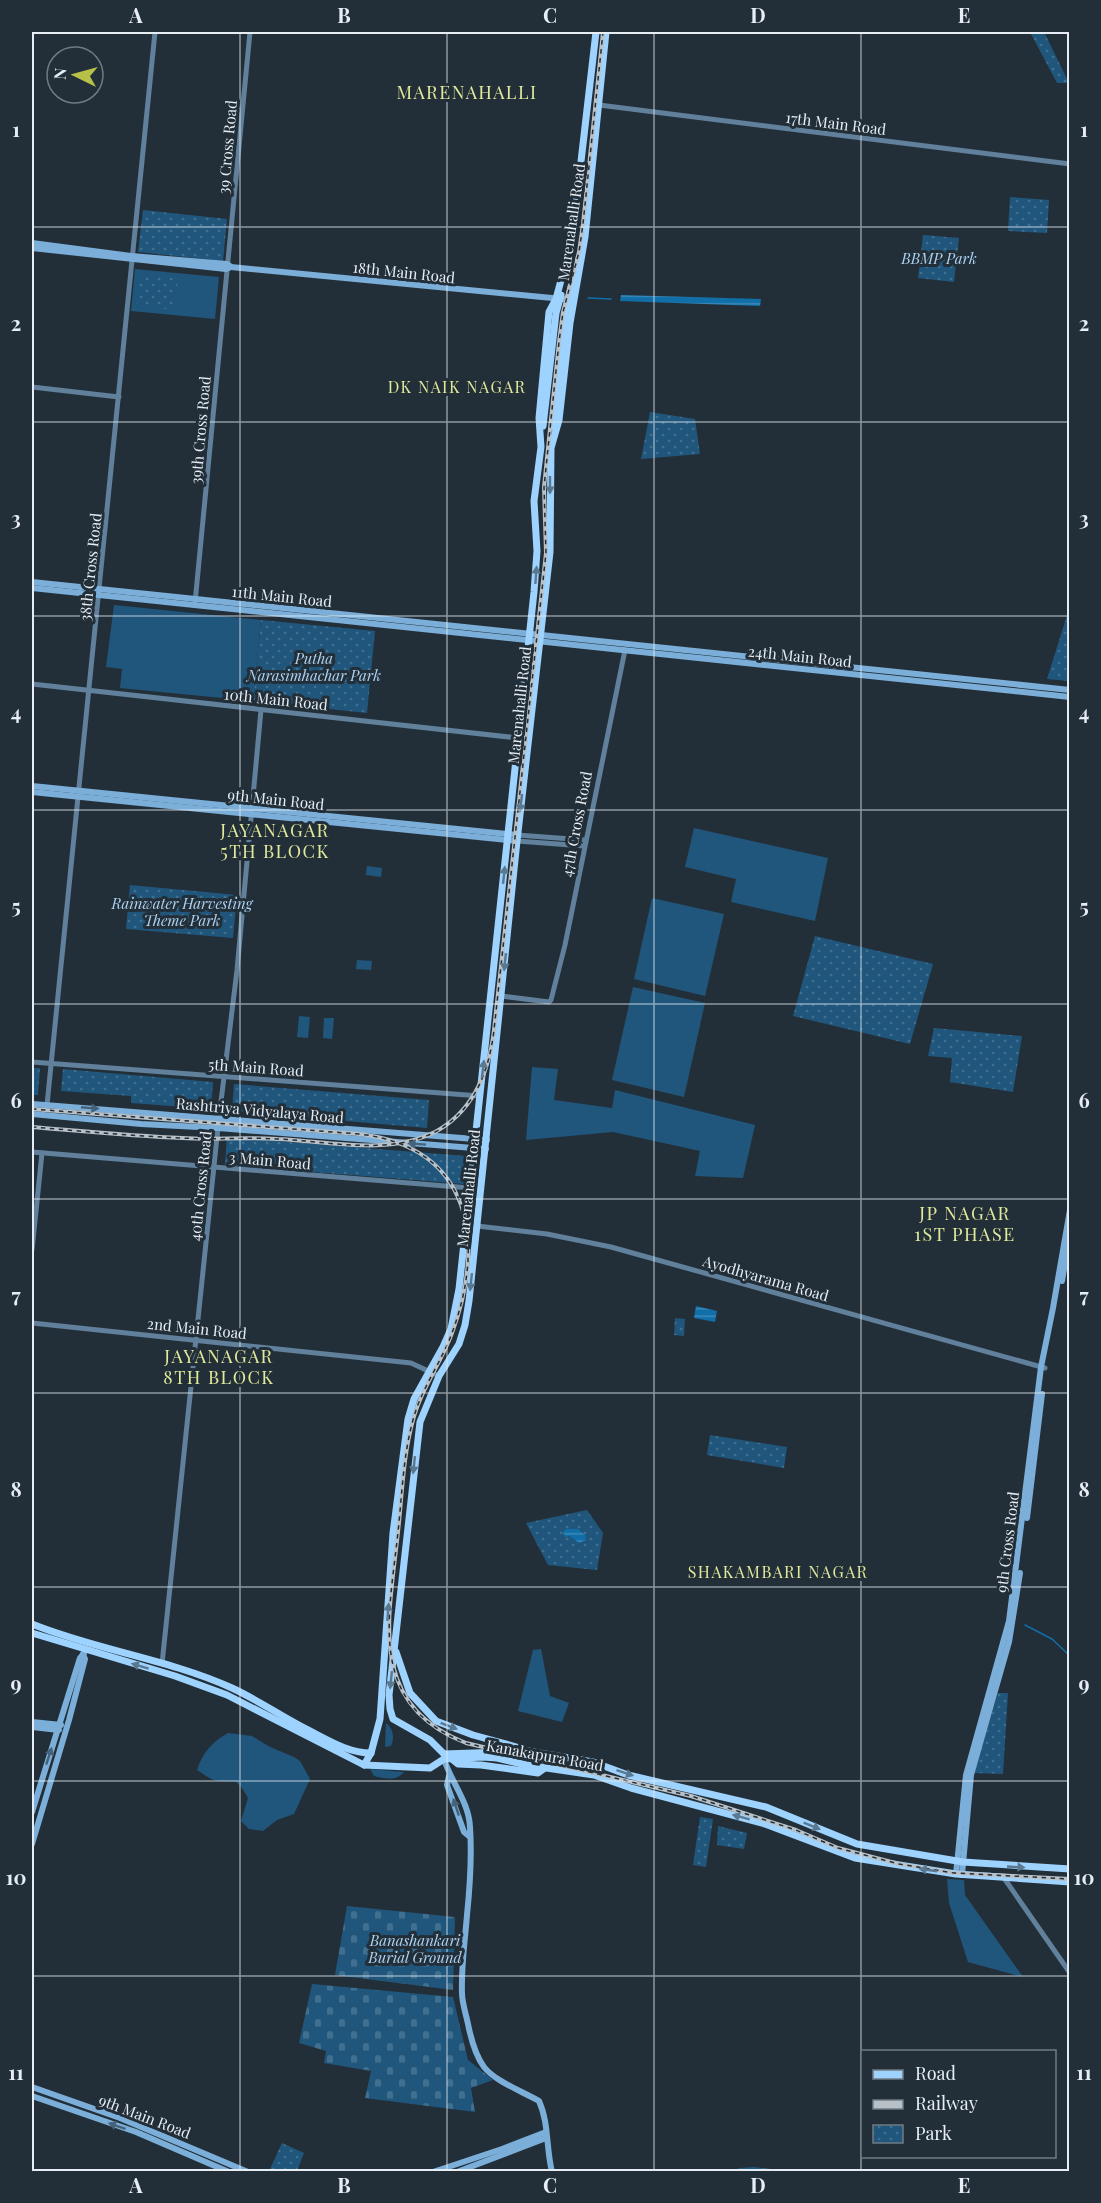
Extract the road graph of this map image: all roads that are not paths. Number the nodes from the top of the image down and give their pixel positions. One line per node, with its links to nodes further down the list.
1 (155, 32): 9 (street, 38th Cross Road)
2 (250, 32): 10 (street, 39 Cross Road)
3 (597, 32): 11 (main road, Marenahalli Road); 15 (main road)
4 (605, 32): 5 (main road, Marenahalli Road); 16 (main road)
5 (599, 105): 6 (street, 17th Main Road); 12 (main road, Marenahalli Road)
6 (1070, 164)
7 (32, 243): 9 (main road, 18th Main Road)
8 (32, 248): 9 (main road, 18th Main Road)
9 (133, 258): 10 (main road, 18th Main Road); 14 (street, 38th Cross Road)
10 (228, 267): 11 (main road, 18th Main Road); 20 (street, 39th Cross Road)
11 (556, 299): 12 (main road, 18th Main Road); 15 (main road, Marenahalli Road)
12 (574, 301): 16 (main road, Marenahalli Road)
13 (32, 387): 14 (street)
14 (119, 397): 19 (street, 38th Cross Road)
15 (541, 447): 21 (main road, Marenahalli Road, one-way to 15)
16 (551, 448): 22 (main road, Marenahalli Road, one-way to 22)
17 (32, 582): 19 (main road, 11th Main Road)
18 (32, 588): 19 (main road, 11th Main Road)
19 (99, 592): 20 (main road, 11th Main Road); 25 (street, 38th Cross Road)
20 (195, 602): 21 (main road, 11th Main Road)
21 (529, 637): 22 (main road, 24th Main Road); 29 (main road, Marenahalli Road)
22 (540, 638): 23 (main road, 24th Main Road); 26 (main road, 24th Main Road); 35 (main road, Marenahalli Road, one-way to 35)
23 (625, 650): 27 (main road, 24th Main Road); 36 (street, 47th Cross Road)
24 (32, 684): 25 (street, 10th Main Road)
25 (89, 690): 28 (street, 10th Main Road); 32 (street, 38th Cross Road)
26 (1070, 690)
27 (1070, 697)
28 (261, 710): 29 (street, 10th Main Road); 33 (street, 40th Cross Road)
29 (518, 738): 34 (main road, Marenahalli Road)
30 (32, 786): 32 (main road, 9th Main Road)
31 (32, 792): 32 (main road, 9th Main Road)
32 (78, 794): 33 (main road, 9th Main Road); 39 (street, 38th Cross Road)
33 (252, 812): 34 (main road, 9th Main Road); 40 (street, 40th Cross Road)
34 (508, 837): 35 (main road, 9th Main Road); 41 (main road, Marenahalli Road, one-way to 34)
35 (517, 838): 36 (street); 37 (main road, Marenahalli Road, one-way to 37)
36 (584, 843): 37 (street, 47th Cross Road)
37 (501, 996): 48 (main road, Marenahalli Road)
38 (32, 1062): 39 (street, 5th Main Road)
39 (50, 1064): 40 (street, 5th Main Road); 43 (street, 38th Cross Road)
40 (225, 1077): 41 (street, 5th Main Road); 45 (street, 40th Cross Road)
41 (480, 1096): 47 (main road, Marenahalli Road)
42 (32, 1104): 43 (main road, Rashtriya Vidyalaya Road)
43 (47, 1105): 45 (main road, Rashtriya Vidyalaya Road, one-way to 45)
44 (32, 1114): 46 (main road, Rashtriya Vidyalaya Road)
45 (219, 1118): 46 (street, 40th Cross Road); 47 (main road, Rashtriya Vidyalaya Road)
46 (218, 1128): 49 (main road, Rashtriya Vidyalaya Road, one-way to 46); 53 (street, 40th Cross Road)
47 (476, 1139): 48 (main road, Rashtriya Vidyalaya Road); 49 (main road, Marenahalli Road)
48 (487, 1140): 50 (main road, Marenahalli Road)
49 (476, 1148): 50 (main road, Rashtriya Vidyalaya Road); 54 (main road, Marenahalli Road)
50 (486, 1149): 56 (main road, Marenahalli Road)
51 (32, 1152): 52 (street, 3 Main Road)
52 (42, 1153): 53 (street, 3 Main Road); 58 (street)
53 (214, 1167): 54 (street, 3 Main Road); 60 (street, 40th Cross Road)
54 (470, 1188): 62 (main road, Marenahalli Road)
55 (1070, 1209): 61 (main road, 9th Cross Road)
56 (477, 1226): 61 (street, Ayodhyarama Road); 63 (main road, Marenahalli Road, one-way to 63)
57 (1070, 1234): 61 (main road, 9th Cross Road)
58 (32, 1250)
59 (32, 1323): 60 (street, 2nd Main Road)
60 (196, 1340): 62 (street, 2nd Main Road); 68 (street, 40th Cross Road)
61 (1043, 1367): 84 (main road, 9th Cross Road)
62 (430, 1372): 63 (street); 70 (main road, Marenahalli Road, one-way to 62)
63 (440, 1376): 66 (main road, Marenahalli Road, one-way to 66)
64 (32, 1624): 67 (main road, Kanakapura Road)
65 (32, 1633): 67 (main road, Kanakapura Road)
66 (394, 1647): 69 (main road, Marenahalli Road, one-way to 69); 75 (main road, one-way to 75)
67 (85, 1648): 68 (main road, Kanakapura Road); 73 (main road); 74 (main road); 79 (main road, Kanakapura Road, one-way to 67)
68 (162, 1664): 76 (main road, Kanakapura Road)
69 (390, 1709): 70 (main road); 77 (main road)
70 (380, 1712): 76 (main road, Marenahalli Road)
71 (32, 1722): 73 (main road)
72 (32, 1727): 73 (main road)
73 (59, 1728): 74 (main road); 82 (main road, one-way to 73)
74 (67, 1728): 83 (main road)
75 (528, 1751): 77 (main road, Kanakapura Road); 84 (main road, Kanakapura Road, one-way to 84)
76 (371, 1753): 79 (main road, Marenahalli Road)
77 (446, 1757): 78 (main road, Kanakapura Road); 79 (main road, Kanakapura Road); 80 (main road); 92 (main road)
78 (494, 1758): 80 (main road); 81 (main road, Kanakapura Road)
79 (364, 1765)
80 (492, 1766): 81 (main road)
81 (545, 1768): 86 (main road, Kanakapura Road, one-way to 81)
82 (32, 1812)
83 (32, 1844)
84 (960, 1862): 85 (main road, Kanakapura Road, one-way to 85); 86 (main road, 9th Cross Road)
85 (1070, 1869)
86 (959, 1874): 87 (main road, Kanakapura Road)
87 (1004, 1878): 88 (main road, Kanakapura Road); 89 (street)
88 (1070, 1882)
89 (1070, 1973)
90 (32, 2086): 94 (main road, 9th Main Road)
91 (32, 2096): 93 (main road, 9th Main Road, one-way to 91)
92 (546, 2135): 95 (main road); 96 (main road); 97 (main road)
93 (230, 2172)
94 (248, 2172)
95 (433, 2172)
96 (457, 2172)
97 (552, 2172)

